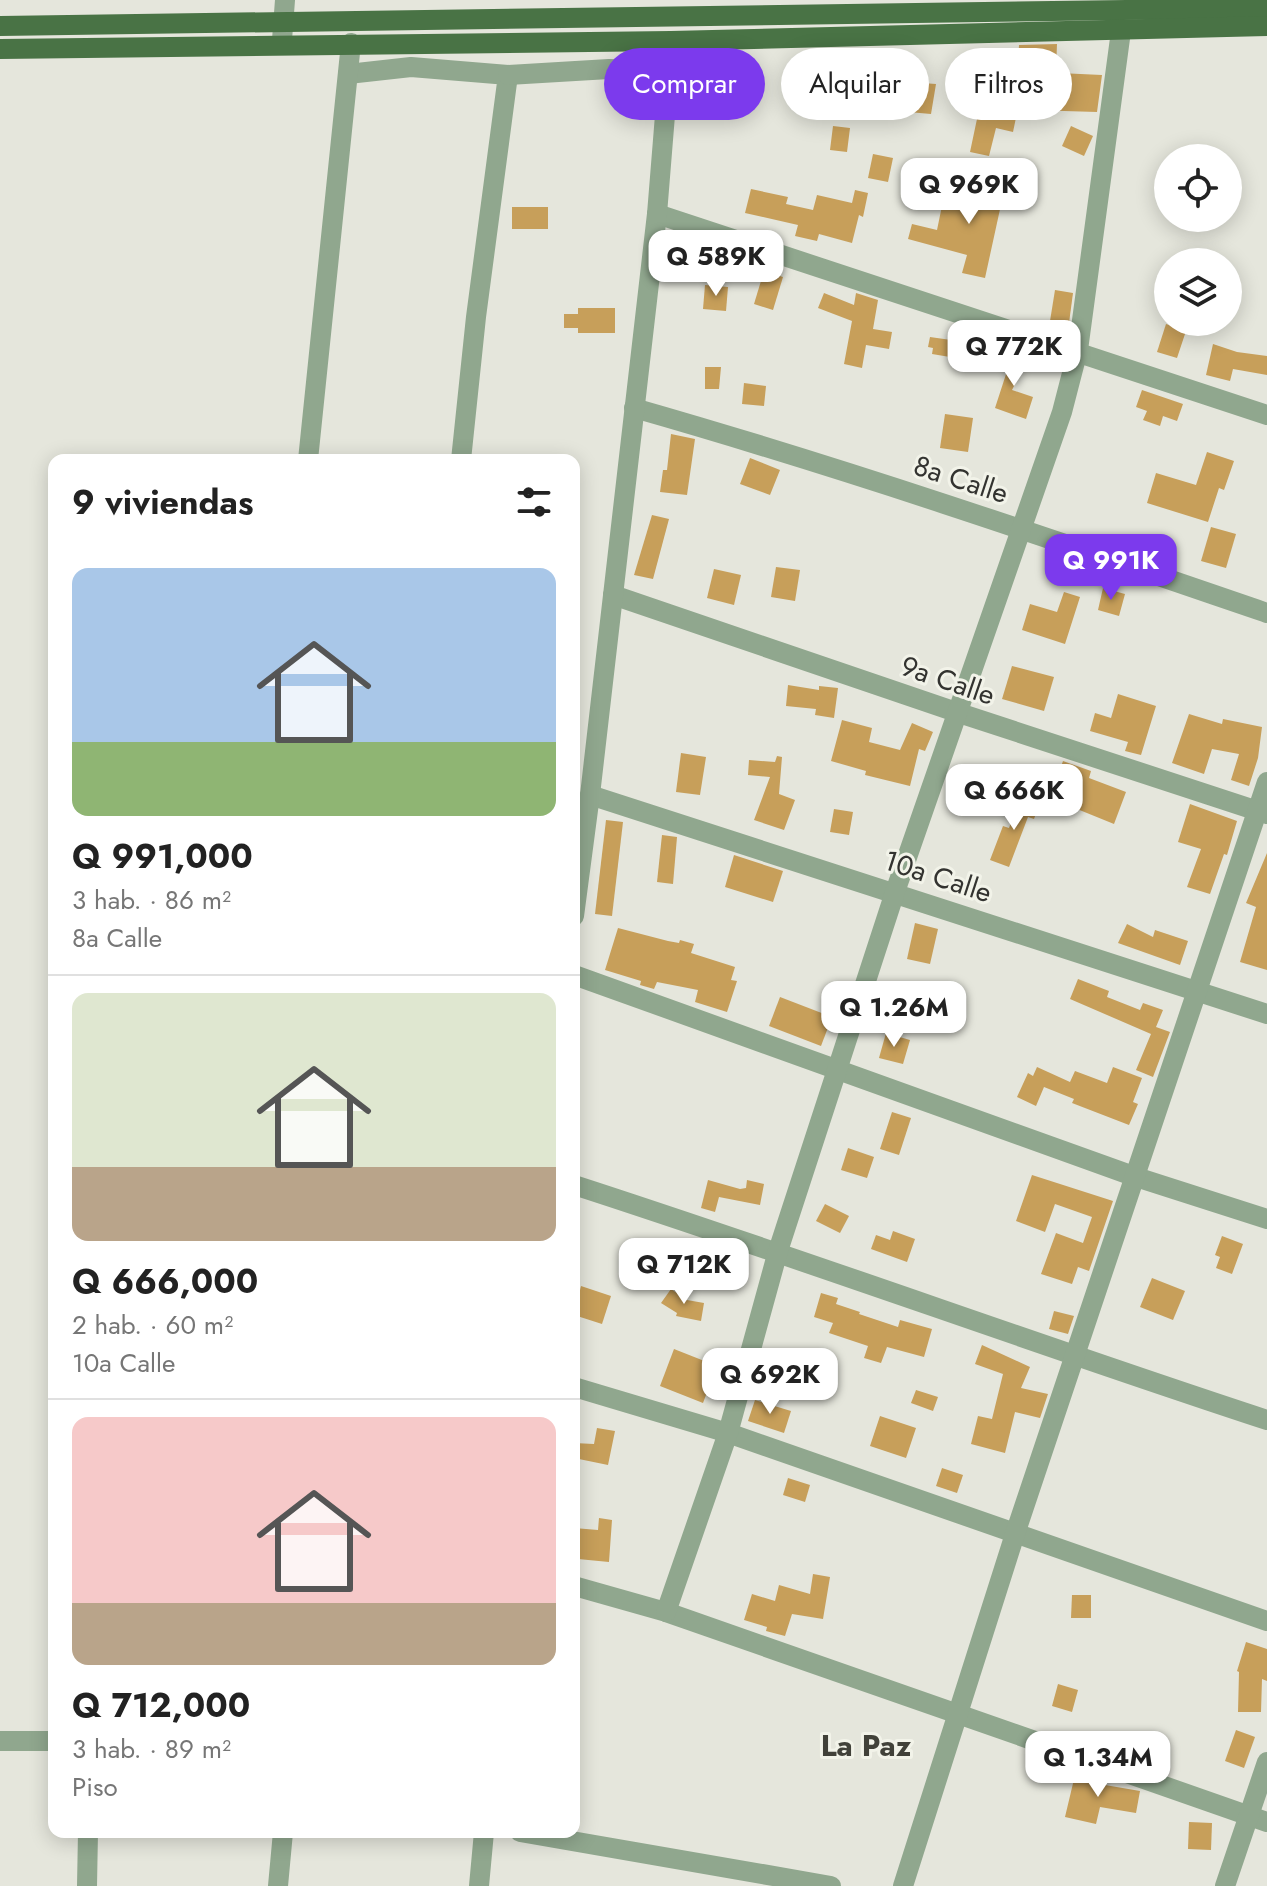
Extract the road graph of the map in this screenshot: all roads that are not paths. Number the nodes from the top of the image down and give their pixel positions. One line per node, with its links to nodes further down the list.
1 (285, 0): 5 (street)
2 (750, 7): 4 (main road); 5 (main road)
3 (1267, 8): 4 (main road)
4 (1228, 12): 7 (main road); 8 (main road)
5 (282, 22): 6 (main road); 11 (street)
6 (0, 26)
7 (1267, 26)
8 (1121, 31): 9 (main road); 19 (street)
9 (671, 41): 10 (main road); 12 (street)
10 (351, 43): 11 (main road); 15 (street)
11 (282, 44): 13 (main road)
12 (671, 48)
13 (0, 49)
14 (604, 69): 16 (street)
15 (348, 74): 16 (street); 22 (street)
16 (508, 75): 23 (street)
17 (665, 120): 18 (street)
18 (657, 214): 19 (street); 20 (street)
19 (1078, 350): 21 (street); 24 (street)
20 (634, 408): 24 (street, 8a Calle); 25 (street)
21 (1267, 415)
22 (309, 454)
23 (462, 454)
24 (1021, 528): 26 (street, 8a Calle); 27 (street)
25 (613, 595): 27 (street, 9a Calle); 29 (street)
26 (1267, 613)
27 (959, 713): 30 (street, 9a Calle); 32 (street)
28 (1267, 782): 30 (street)
29 (590, 795): 31 (street); 32 (street, 10a Calle)
30 (1262, 812): 34 (street)
31 (580, 871)
32 (895, 892): 34 (street, 10a Calle); 36 (street)
33 (580, 977): 36 (street)
34 (1196, 990): 35 (street, 10a Calle); 37 (street)
35 (1267, 1014)
36 (838, 1072): 37 (street); 40 (street)
37 (1136, 1177): 39 (street); 41 (street)
38 (580, 1187): 40 (street)
39 (1267, 1219)
40 (778, 1251): 41 (street); 44 (street)
41 (1075, 1357): 43 (street); 45 (street)
42 (580, 1389): 44 (street)
43 (1267, 1420)
44 (728, 1433): 45 (street); 47 (street)
45 (1015, 1534): 48 (street); 49 (street)
46 (580, 1588): 47 (street)
47 (666, 1612): 49 (street)
48 (1267, 1621)
49 (956, 1715): 53 (street); 62 (street)
50 (0, 1741): 51 (street)
51 (48, 1741)
52 (1267, 1762): 53 (street)
53 (1258, 1819): 63 (street)
54 (88, 1838): 58 (street)
55 (282, 1838): 59 (street)
56 (483, 1838): 60 (street)
57 (555, 1838): 61 (street)
58 (87, 1886)
59 (278, 1886)
60 (479, 1886)
61 (831, 1886)
62 (903, 1886)
63 (1225, 1886)

